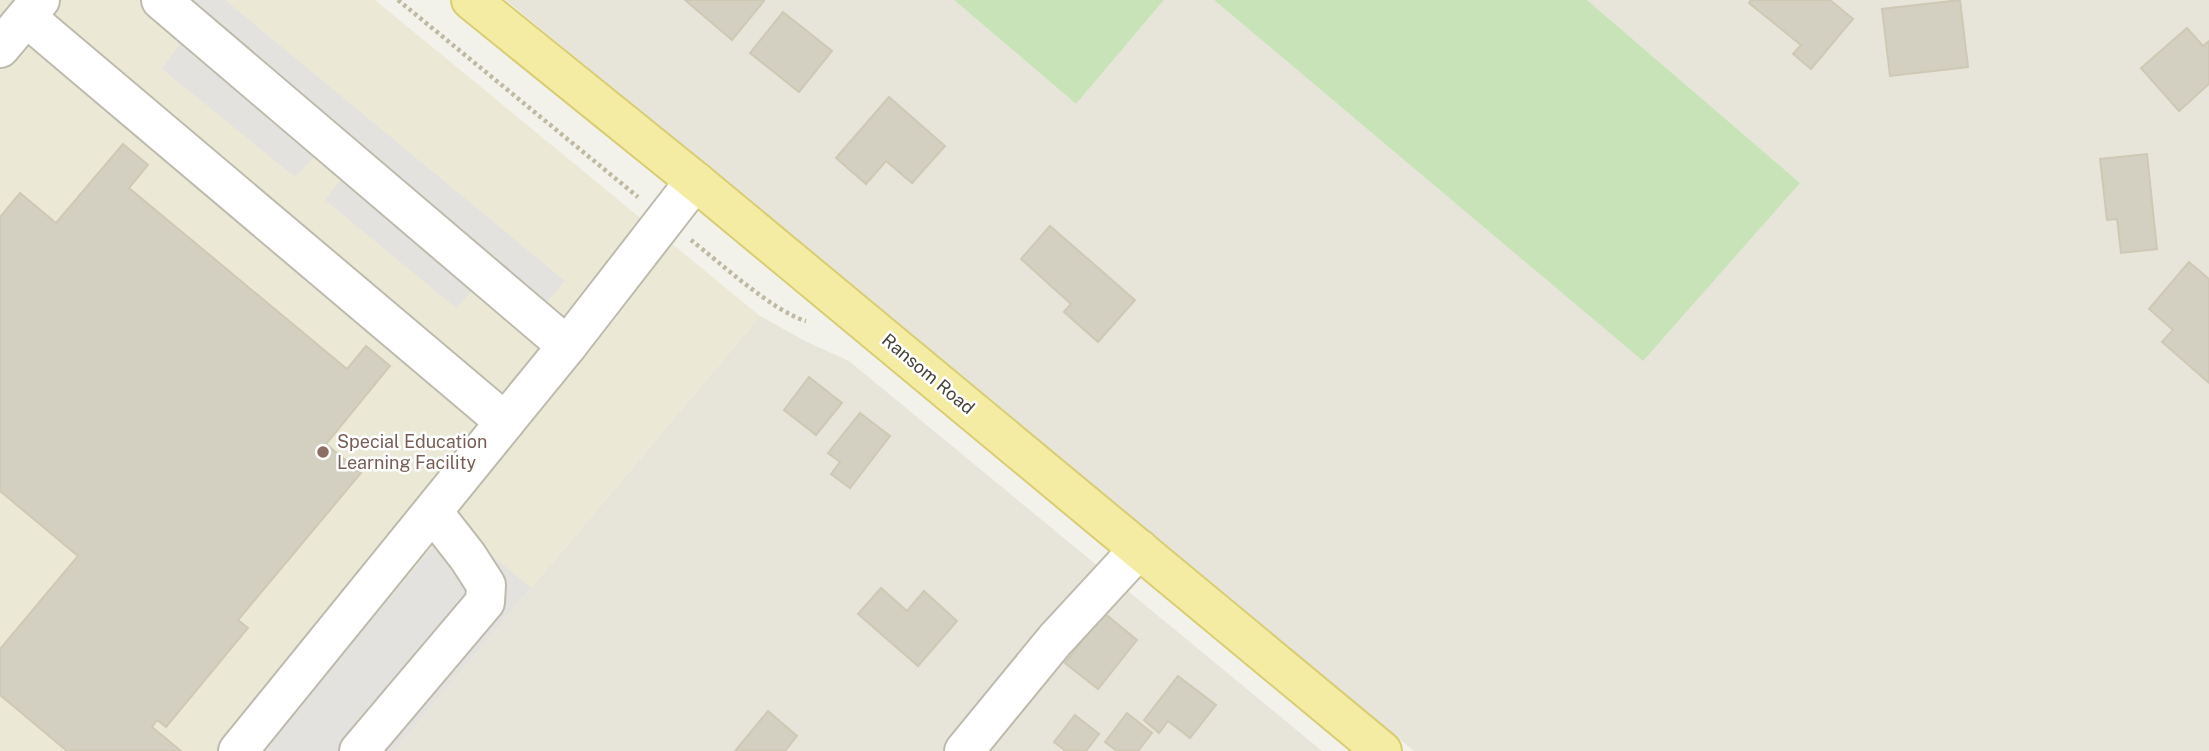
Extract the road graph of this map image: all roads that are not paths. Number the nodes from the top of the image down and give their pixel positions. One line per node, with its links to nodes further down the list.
1 (161, 0): 6 (lane)
2 (471, 0): 5 (main road, Ransom Road)
3 (33, 8): 4 (lane); 7 (lane)
4 (0, 48)
5 (695, 181): 6 (lane); 9 (main road, Ransom Road)
6 (568, 346): 7 (lane)
7 (505, 422): 8 (lane)
8 (433, 512): 10 (lane); 11 (lane)
9 (1139, 549): 12 (lane); 13 (main road, Ransom Road)
10 (237, 751)
11 (359, 751)
12 (964, 751)
13 (1382, 751)

